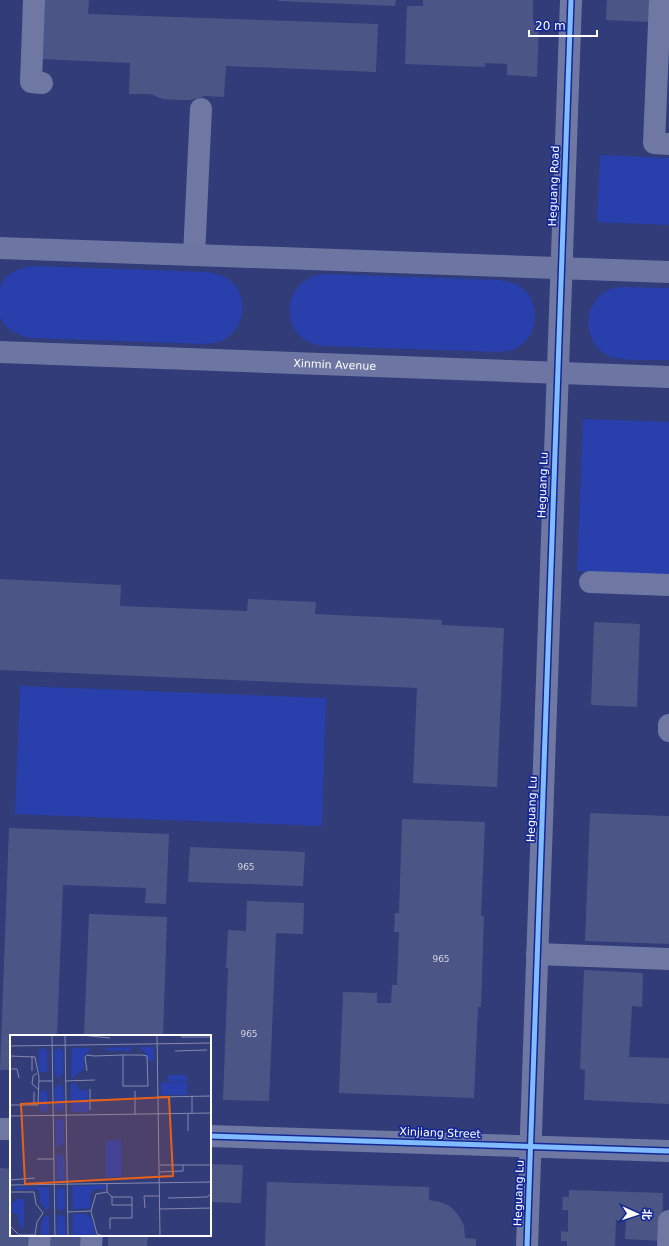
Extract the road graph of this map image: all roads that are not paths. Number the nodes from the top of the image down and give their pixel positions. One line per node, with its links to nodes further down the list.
1 (34, 0): 4 (street)
2 (571, 0): 10 (street, Heguang Road)
3 (660, 0): 5 (street)
4 (42, 83)
5 (662, 107): 7 (street)
6 (201, 109): 9 (street)
7 (669, 144)
8 (0, 248): 9 (main road)
9 (194, 255): 10 (main road)
10 (561, 268): 11 (main road); 13 (street, Heguang Road)
11 (669, 272)
12 (0, 352): 13 (main road, Xinmin Avenue)
13 (557, 373): 14 (main road, Xinmin Avenue); 19 (street, Heguang Lu)
14 (669, 377)
15 (590, 582): 16 (street)
16 (669, 585)
17 (669, 725): 18 (street)
18 (669, 730)
19 (537, 954): 20 (street); 22 (street, Heguang Lu)
20 (669, 959)
21 (211, 1136): 22 (street, Xinjiang Street)
22 (530, 1146): 23 (street, Xinjiang Street); 27 (street, Heguang Lu)
23 (669, 1151)
24 (669, 1221): 28 (street)
25 (40, 1236): 26 (street)
26 (39, 1246)
27 (527, 1246)
28 (668, 1246)

